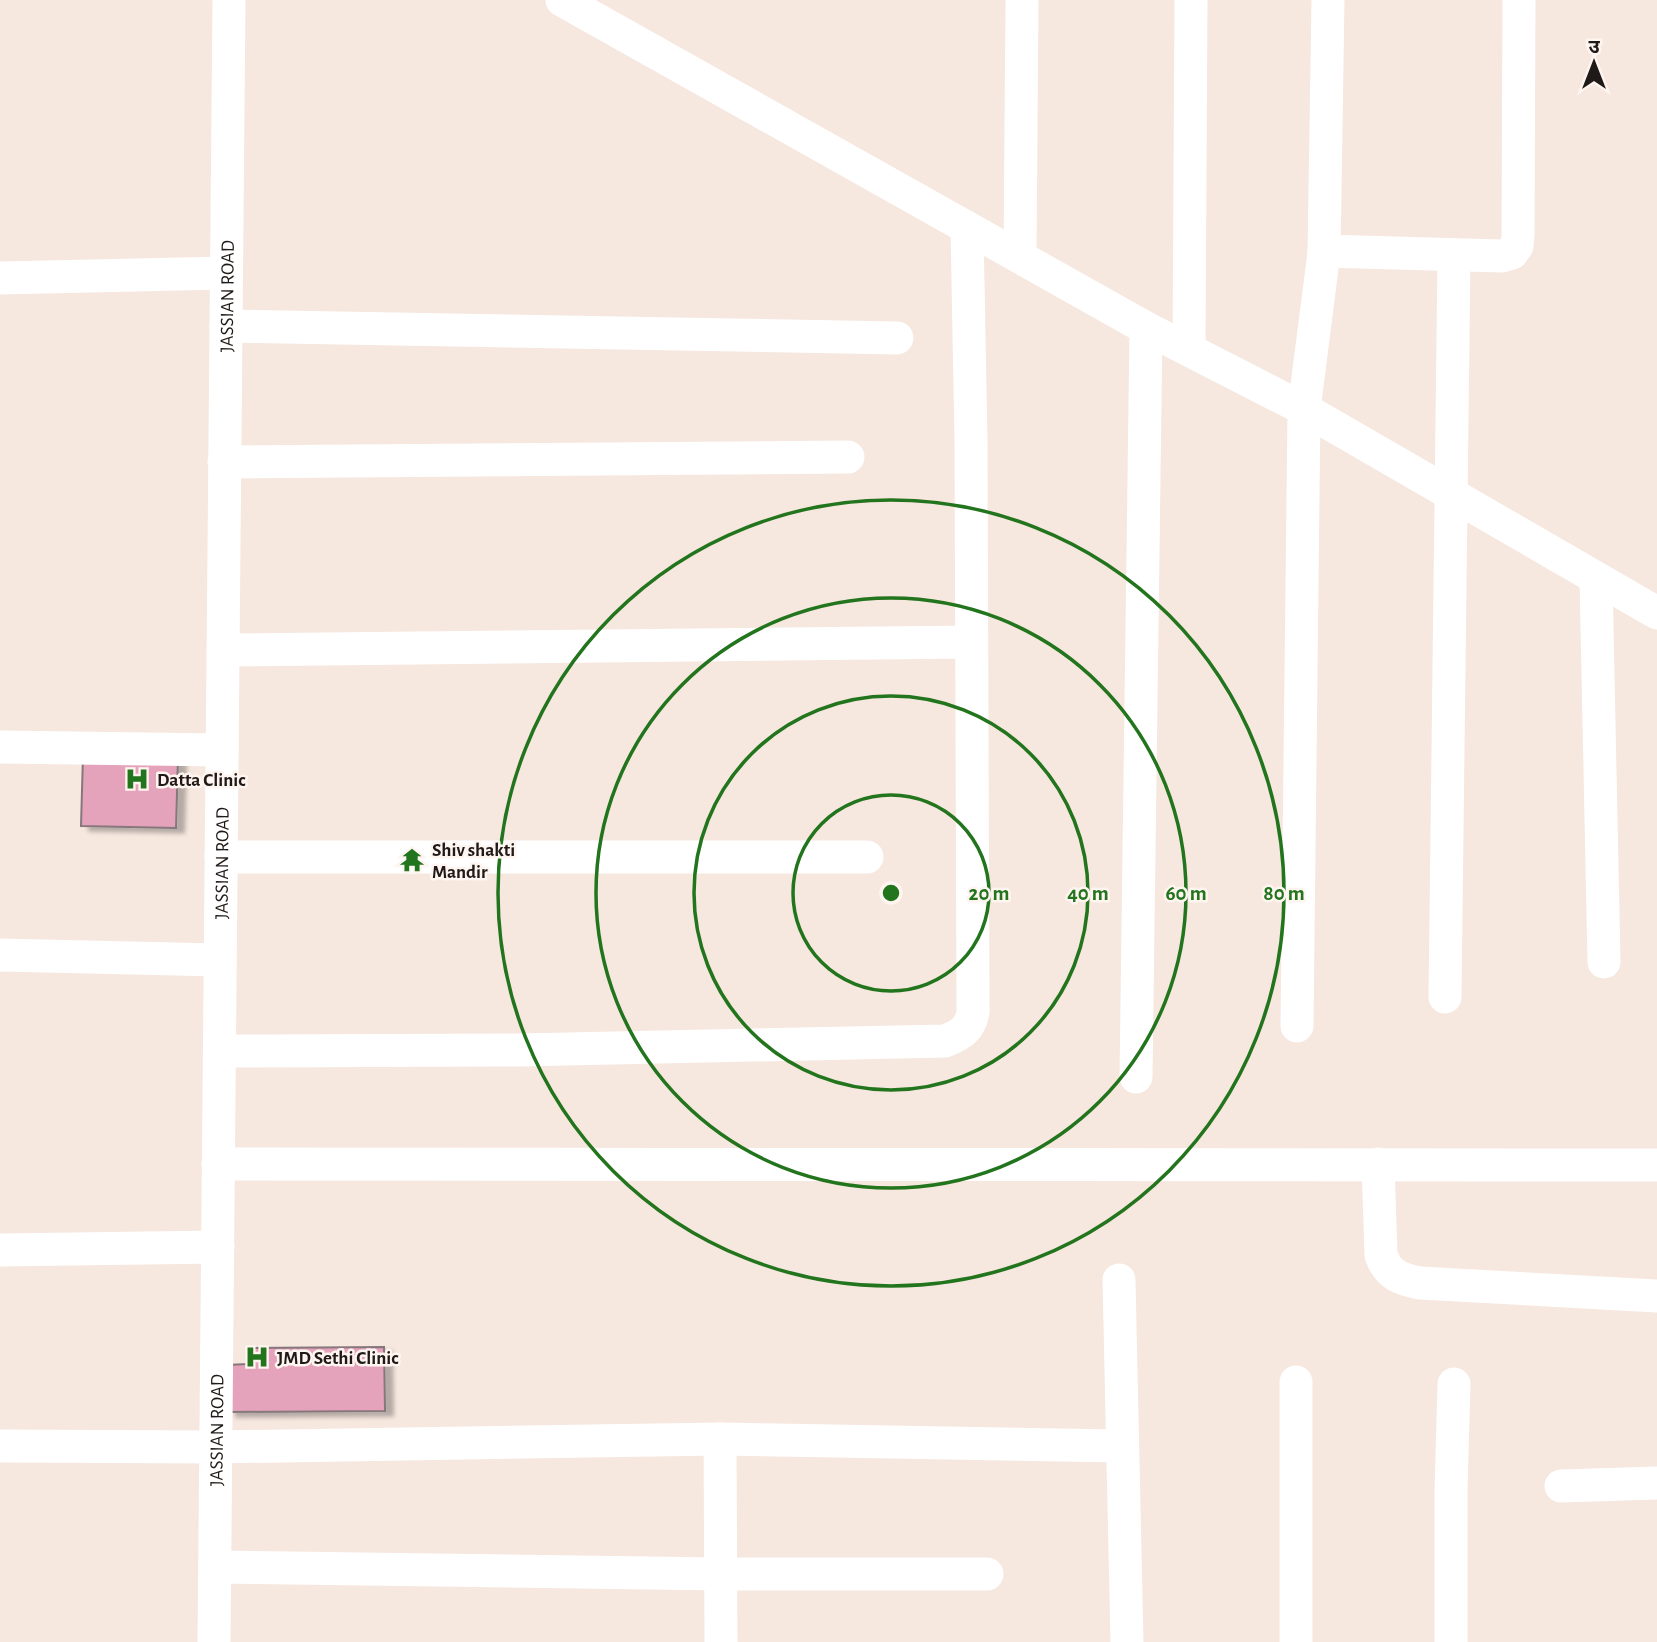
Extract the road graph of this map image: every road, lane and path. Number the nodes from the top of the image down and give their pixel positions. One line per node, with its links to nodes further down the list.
1 (229, 0): 11 (street, JASSIAN ROAD)
2 (562, 0): 7 (street)
3 (1022, 0): 10 (street)
4 (1191, 0): 16 (street)
5 (1328, 0): 8 (street)
6 (1519, 0): 9 (street)
7 (967, 228): 10 (street); 23 (street)
8 (1324, 251): 9 (street); 17 (street)
9 (1454, 254): 20 (street)
10 (1020, 257): 14 (street)
11 (226, 273): 12 (street); 13 (street, JASSIAN ROAD)
12 (0, 278)
13 (226, 326): 15 (street); 19 (street, JASSIAN ROAD)
14 (1146, 328): 16 (street); 35 (street)
15 (897, 338)
16 (1189, 351): 17 (street)
17 (1304, 409): 20 (street); 33 (street)
18 (848, 457): 19 (street)
19 (224, 462): 24 (street, JASSIAN ROAD)
20 (1450, 495): 21 (street); 32 (street)
21 (1597, 579): 22 (street); 31 (street)
22 (1657, 613)
23 (971, 642): 24 (street); 34 (street)
24 (223, 650): 26 (street, JASSIAN ROAD)
25 (0, 747): 26 (street)
26 (222, 750): 27 (street, JASSIAN ROAD)
27 (221, 857): 28 (street); 30 (street, JASSIAN ROAD)
28 (867, 857)
29 (0, 955): 30 (street)
30 (220, 960): 34 (street, JASSIAN ROAD)
31 (1604, 962)
32 (1445, 997)
33 (1297, 1026)
34 (220, 1051): 36 (street, JASSIAN ROAD)
35 (1136, 1076)
36 (218, 1164): 37 (street); 39 (street, JASSIAN ROAD)
37 (1378, 1164): 38 (street); 42 (street)
38 (1657, 1165)
39 (218, 1247): 40 (street); 48 (street, JASSIAN ROAD)
40 (0, 1250)
41 (1119, 1280): 47 (street)
42 (1657, 1296)
43 (1296, 1382): 57 (street)
44 (1454, 1384): 58 (street)
45 (720, 1439): 47 (street); 48 (street); 52 (street)
46 (0, 1446): 48 (street)
47 (1122, 1446): 56 (street)
48 (216, 1447): 51 (street, JASSIAN ROAD)
49 (1657, 1483): 50 (street)
50 (1561, 1486)
51 (215, 1567): 52 (street); 54 (street, JASSIAN ROAD)
52 (721, 1574): 53 (street); 55 (street)
53 (988, 1574)
54 (214, 1642)
55 (721, 1642)
56 (1127, 1642)
57 (1296, 1642)
58 (1451, 1642)

